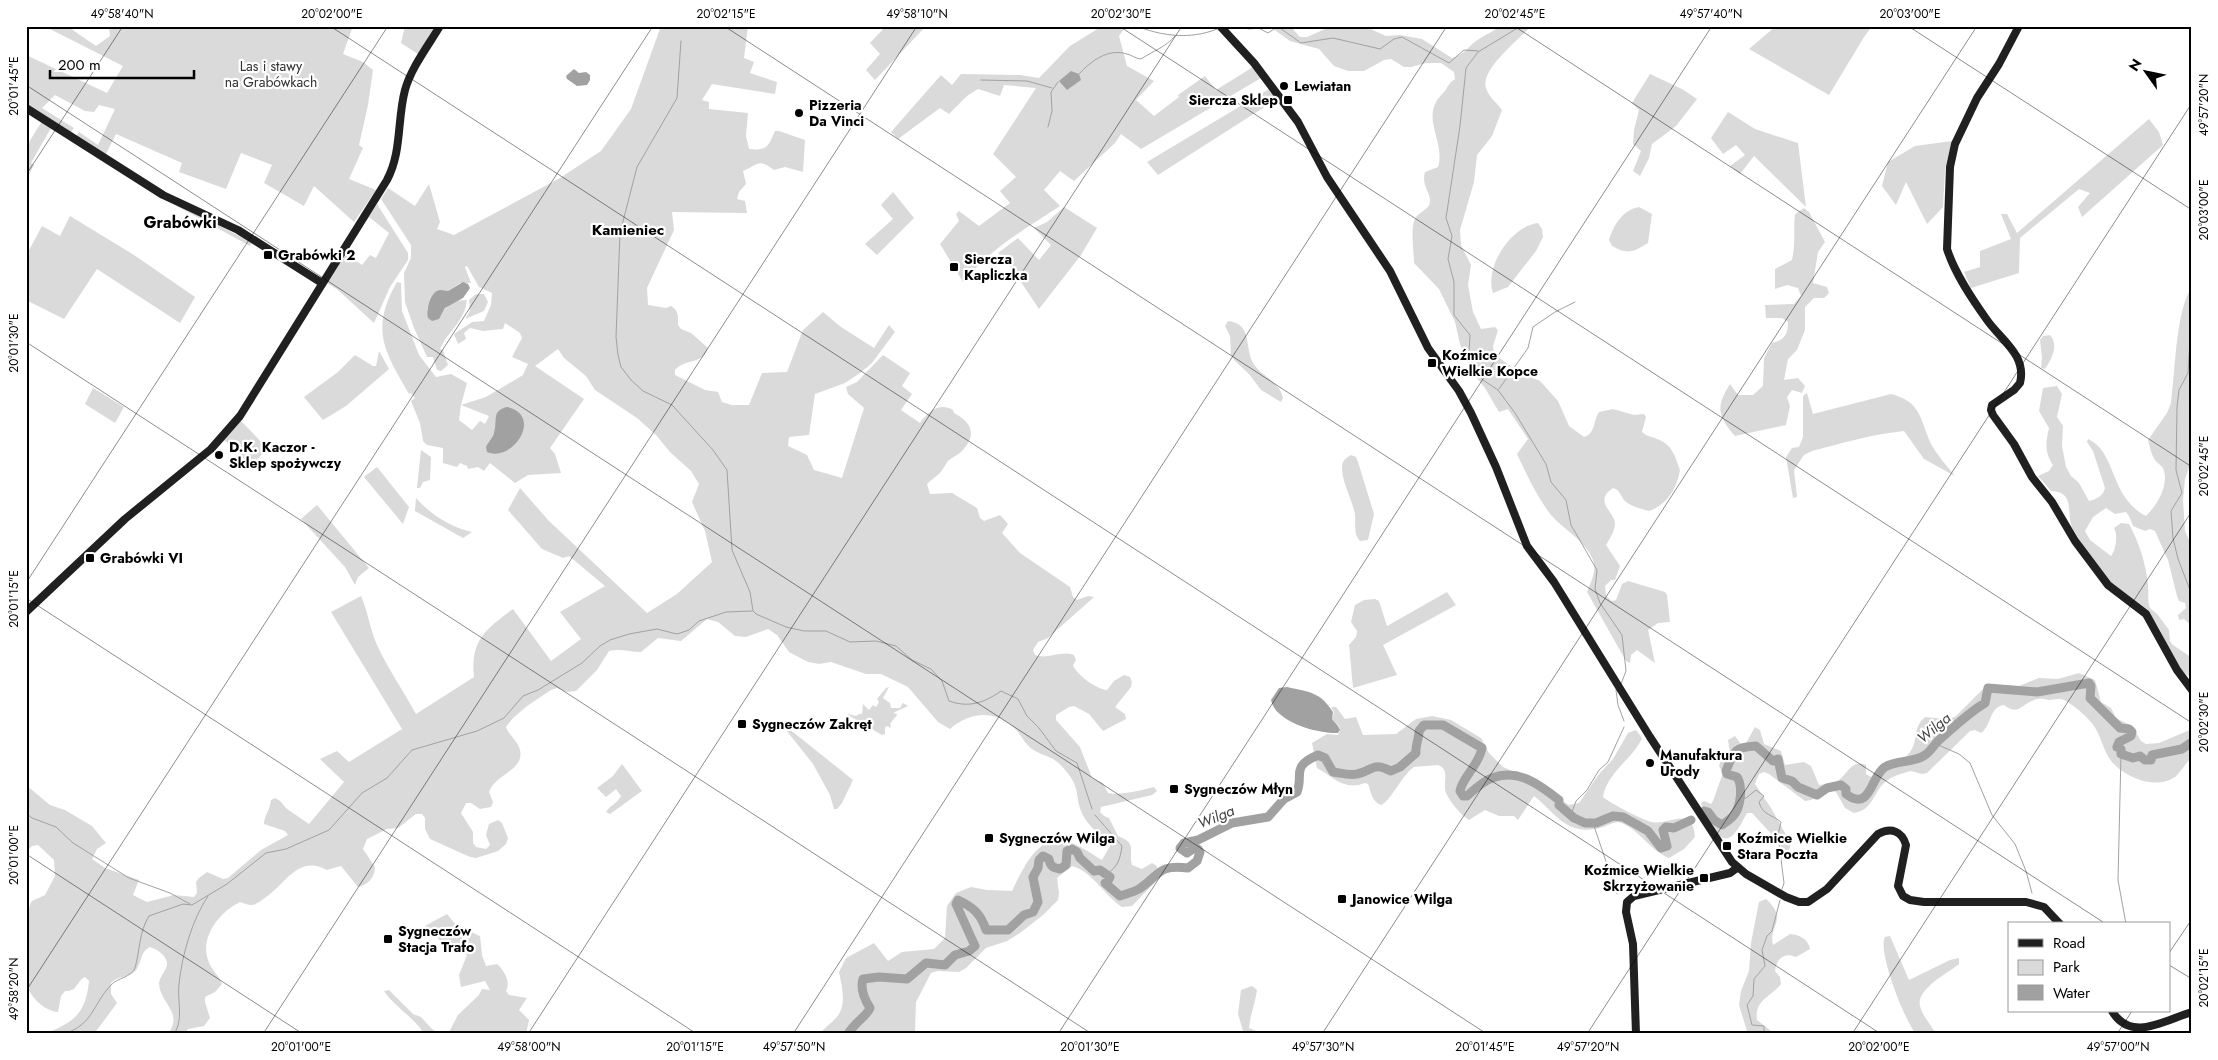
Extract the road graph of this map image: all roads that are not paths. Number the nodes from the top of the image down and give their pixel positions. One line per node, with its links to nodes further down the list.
1 (440, 26): 5 (street)
2 (1220, 26): 8 (street)
3 (2019, 26): 7 (street)
4 (26, 108): 5 (street)
5 (322, 283): 6 (street)
6 (26, 612)
7 (2192, 690)
8 (1737, 868): 9 (street); 12 (street)
9 (2058, 922)
10 (2113, 1012): 11 (street)
11 (2192, 1012)
12 (1636, 1034)

